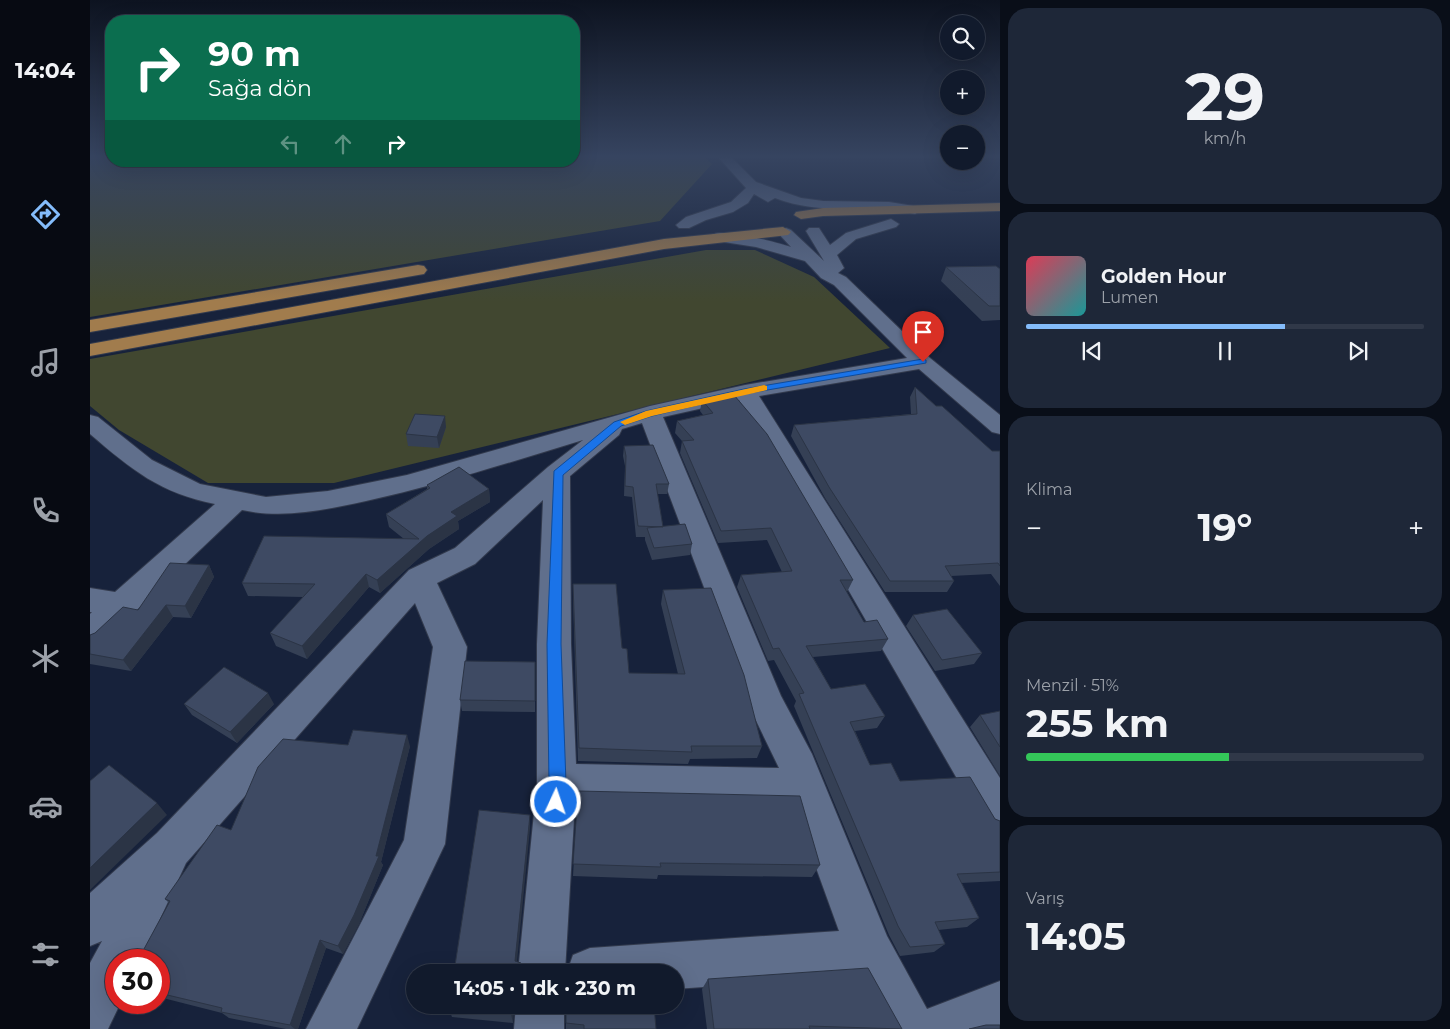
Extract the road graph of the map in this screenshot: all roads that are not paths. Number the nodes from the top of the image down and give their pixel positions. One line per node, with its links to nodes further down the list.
1 (737, 205): 11 (street)
2 (756, 205): 8 (street)
3 (780, 205): 7 (street)
4 (852, 205): 6 (street)
5 (1000, 207): 6 (main road)
6 (916, 210): 7 (main road)
7 (794, 214): 12 (main road)
8 (760, 216): 11 (main road); 13 (main road)
9 (1000, 218): 10 (main road)
10 (892, 224): 12 (main road); 16 (street)
11 (684, 225): 15 (main road)
12 (824, 229): 13 (main road); 16 (street)
13 (784, 232): 14 (main road); 16 (street)
14 (717, 237): 16 (street); 19 (main road)
15 (577, 243)
16 (820, 257): 20 (street)
17 (431, 268): 18 (main road)
18 (90, 326)
19 (90, 350)
20 (923, 362): 21 (street); 24 (street)
21 (744, 392): 22 (street); 33 (street)
22 (634, 419): 25 (street); 26 (street); 32 (street)
23 (90, 422): 26 (street)
24 (1000, 427)
25 (558, 474): 27 (street); 31 (street)
26 (236, 500): 29 (street)
27 (420, 578): 34 (street); 44 (street)
28 (90, 600): 29 (street)
29 (122, 606): 30 (street)
30 (90, 634)
31 (558, 783): 32 (street); 38 (street)
32 (806, 788): 37 (street)
33 (998, 806)
34 (172, 848): 35 (street); 36 (street)
35 (90, 923)
36 (123, 949)
37 (870, 952): 39 (street); 46 (street)
38 (543, 964)
39 (684, 965)
40 (105, 985): 42 (street)
41 (1000, 1005): 47 (street)
42 (90, 1014)
43 (540, 1014): 45 (street)
44 (332, 1029)
45 (539, 1029)
46 (911, 1029)
47 (938, 1029)

